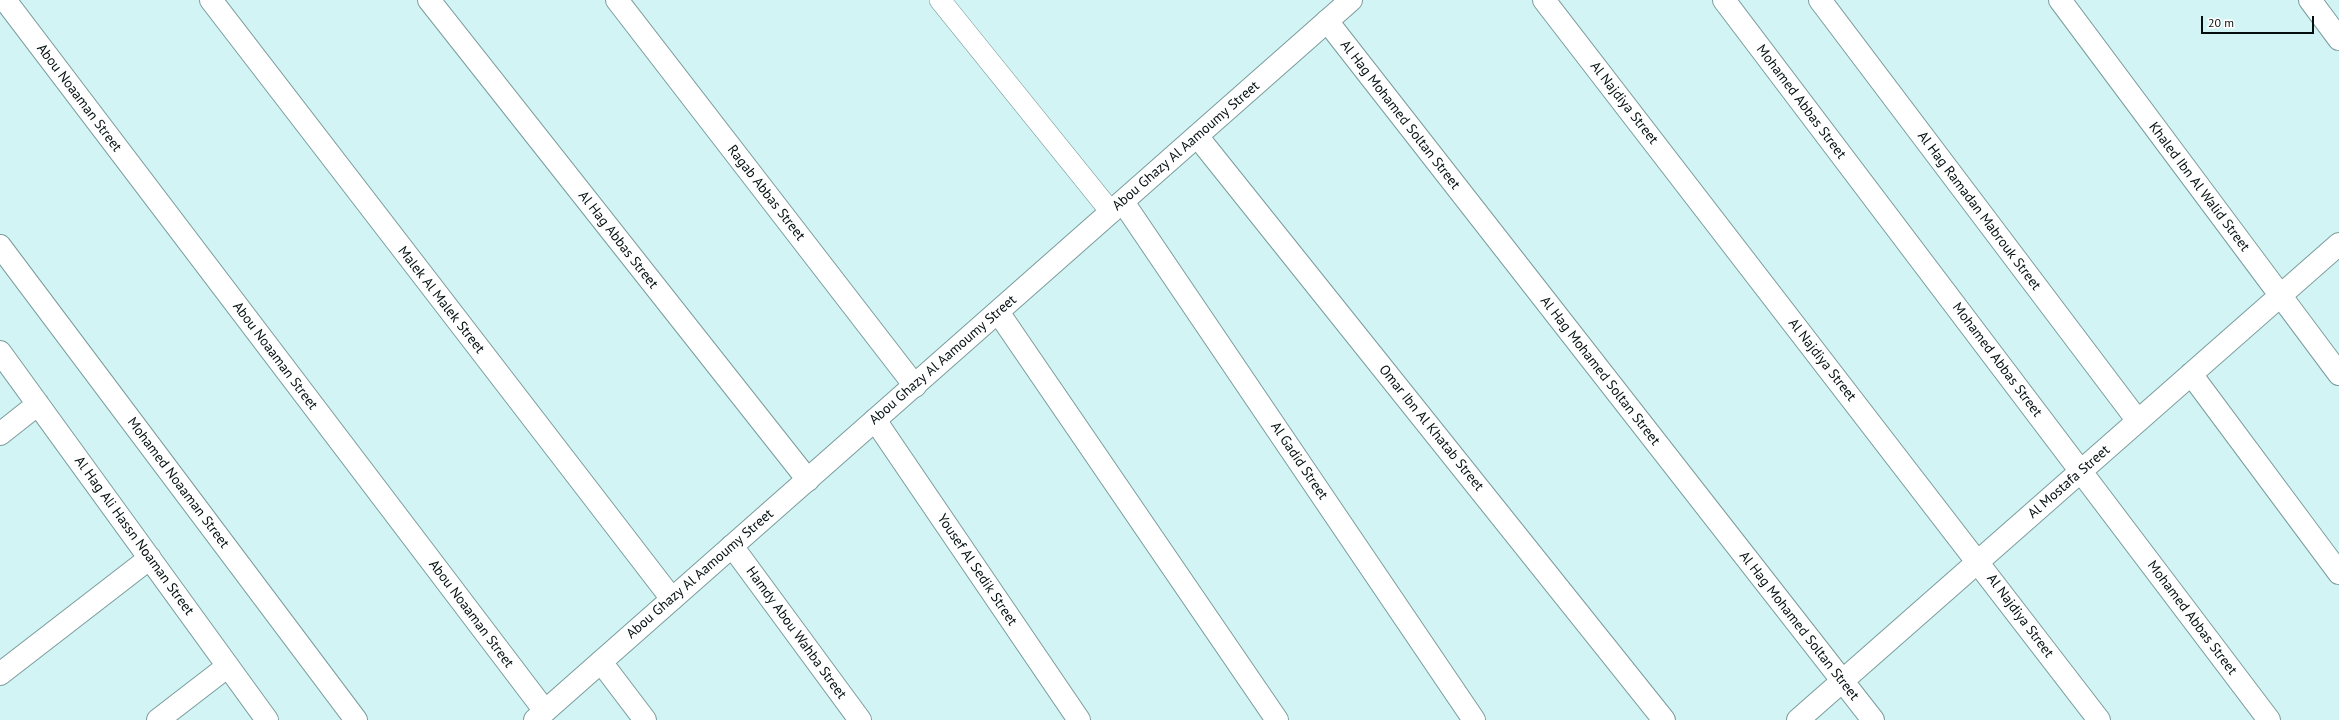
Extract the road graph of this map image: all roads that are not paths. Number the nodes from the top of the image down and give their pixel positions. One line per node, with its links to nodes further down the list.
1 (5, 0): 39 (street, Abou Noaaman Street)
2 (211, 0): 34 (street, Malek Al Malek Street)
3 (429, 0): 29 (street, Al Hag Abbas Street)
4 (617, 0): 23 (street, Ragab Abbas Street)
5 (940, 0): 15 (lane)
6 (1351, 0): 12 (street, Abou Ghazy Al Aamoumy Street)
7 (1544, 0): 32 (street, Al Najdiya Street)
8 (1724, 0): 28 (street, Mohamed Abbas Street)
9 (1820, 0): 26 (street, Al Hag Ramadan Mabrouk Street)
10 (2060, 0): 18 (street, Khaled Ibn Al Walid Street)
11 (2310, 0): 13 (street)
12 (1327, 21): 14 (street, Abou Ghazy Al Aamoumy Street); 38 (street, Al Hag Mohamed Soltan Street)
13 (2339, 40)
14 (1197, 136): 15 (street, Abou Ghazy Al Aamoumy Street); 48 (street, Omar Ibn Al Khatab Street)
15 (1117, 207): 19 (street, Abou Ghazy Al Aamoumy Street); 47 (street, Al Gadid Street)
16 (2339, 244): 18 (street, Al Mostafa Street)
17 (0, 246): 42 (street, Mohamed Noaaman Street)
18 (2280, 296): 21 (street, Al Mostafa Street); 22 (street, Khaled Ibn Al Walid Street)
19 (998, 312): 23 (street, Abou Ghazy Al Aamoumy Street); 46 (street)
20 (0, 352): 24 (street, Al Hag Ali Hassn Noaman Street)
21 (2191, 374): 26 (street, Al Mostafa Street); 33 (street)
22 (2339, 374)
23 (914, 386): 25 (street, Abou Ghazy Al Aamoumy Street)
24 (38, 404): 27 (street); 31 (street, Al Hag Ali Hassn Noaman Street)
25 (875, 420): 29 (street, Abou Ghazy Al Aamoumy Street); 45 (street, Yousef Al Sedik Street)
26 (2138, 421): 28 (street, Al Mostafa Street)
27 (0, 434)
28 (2081, 471): 32 (street, Al Mostafa Street); 52 (street, Mohamed Abbas Street)
29 (808, 480): 30 (street, Abou Ghazy Al Aamoumy Street)
30 (732, 546): 34 (street, Abou Ghazy Al Aamoumy Street); 44 (street, Hamdy Abou Wahba Street)
31 (150, 558): 36 (street, Al Hag Ali Hassn Noaman Street); 37 (street)
32 (1978, 562): 38 (street, Al Mostafa Street); 51 (street, Al Najdiya Street)
33 (2339, 573)
34 (672, 599): 35 (street, Abou Ghazy Al Aamoumy Street)
35 (601, 662): 39 (street, Abou Ghazy Al Aamoumy Street); 43 (street)
36 (228, 666): 40 (street); 41 (street, Al Hag Ali Hassn Noaman Street)
37 (0, 674)
38 (1842, 681): 49 (street, Al Mostafa Street); 50 (street, Al Hag Mohamed Soltan Street)
39 (540, 716)
40 (158, 720)
41 (267, 720)
42 (356, 720)
43 (645, 720)
44 (860, 720)
45 (1079, 720)
46 (1277, 720)
47 (1474, 720)
48 (1664, 720)
49 (1798, 720)
50 (1873, 720)
51 (2099, 720)
52 (2269, 720)

